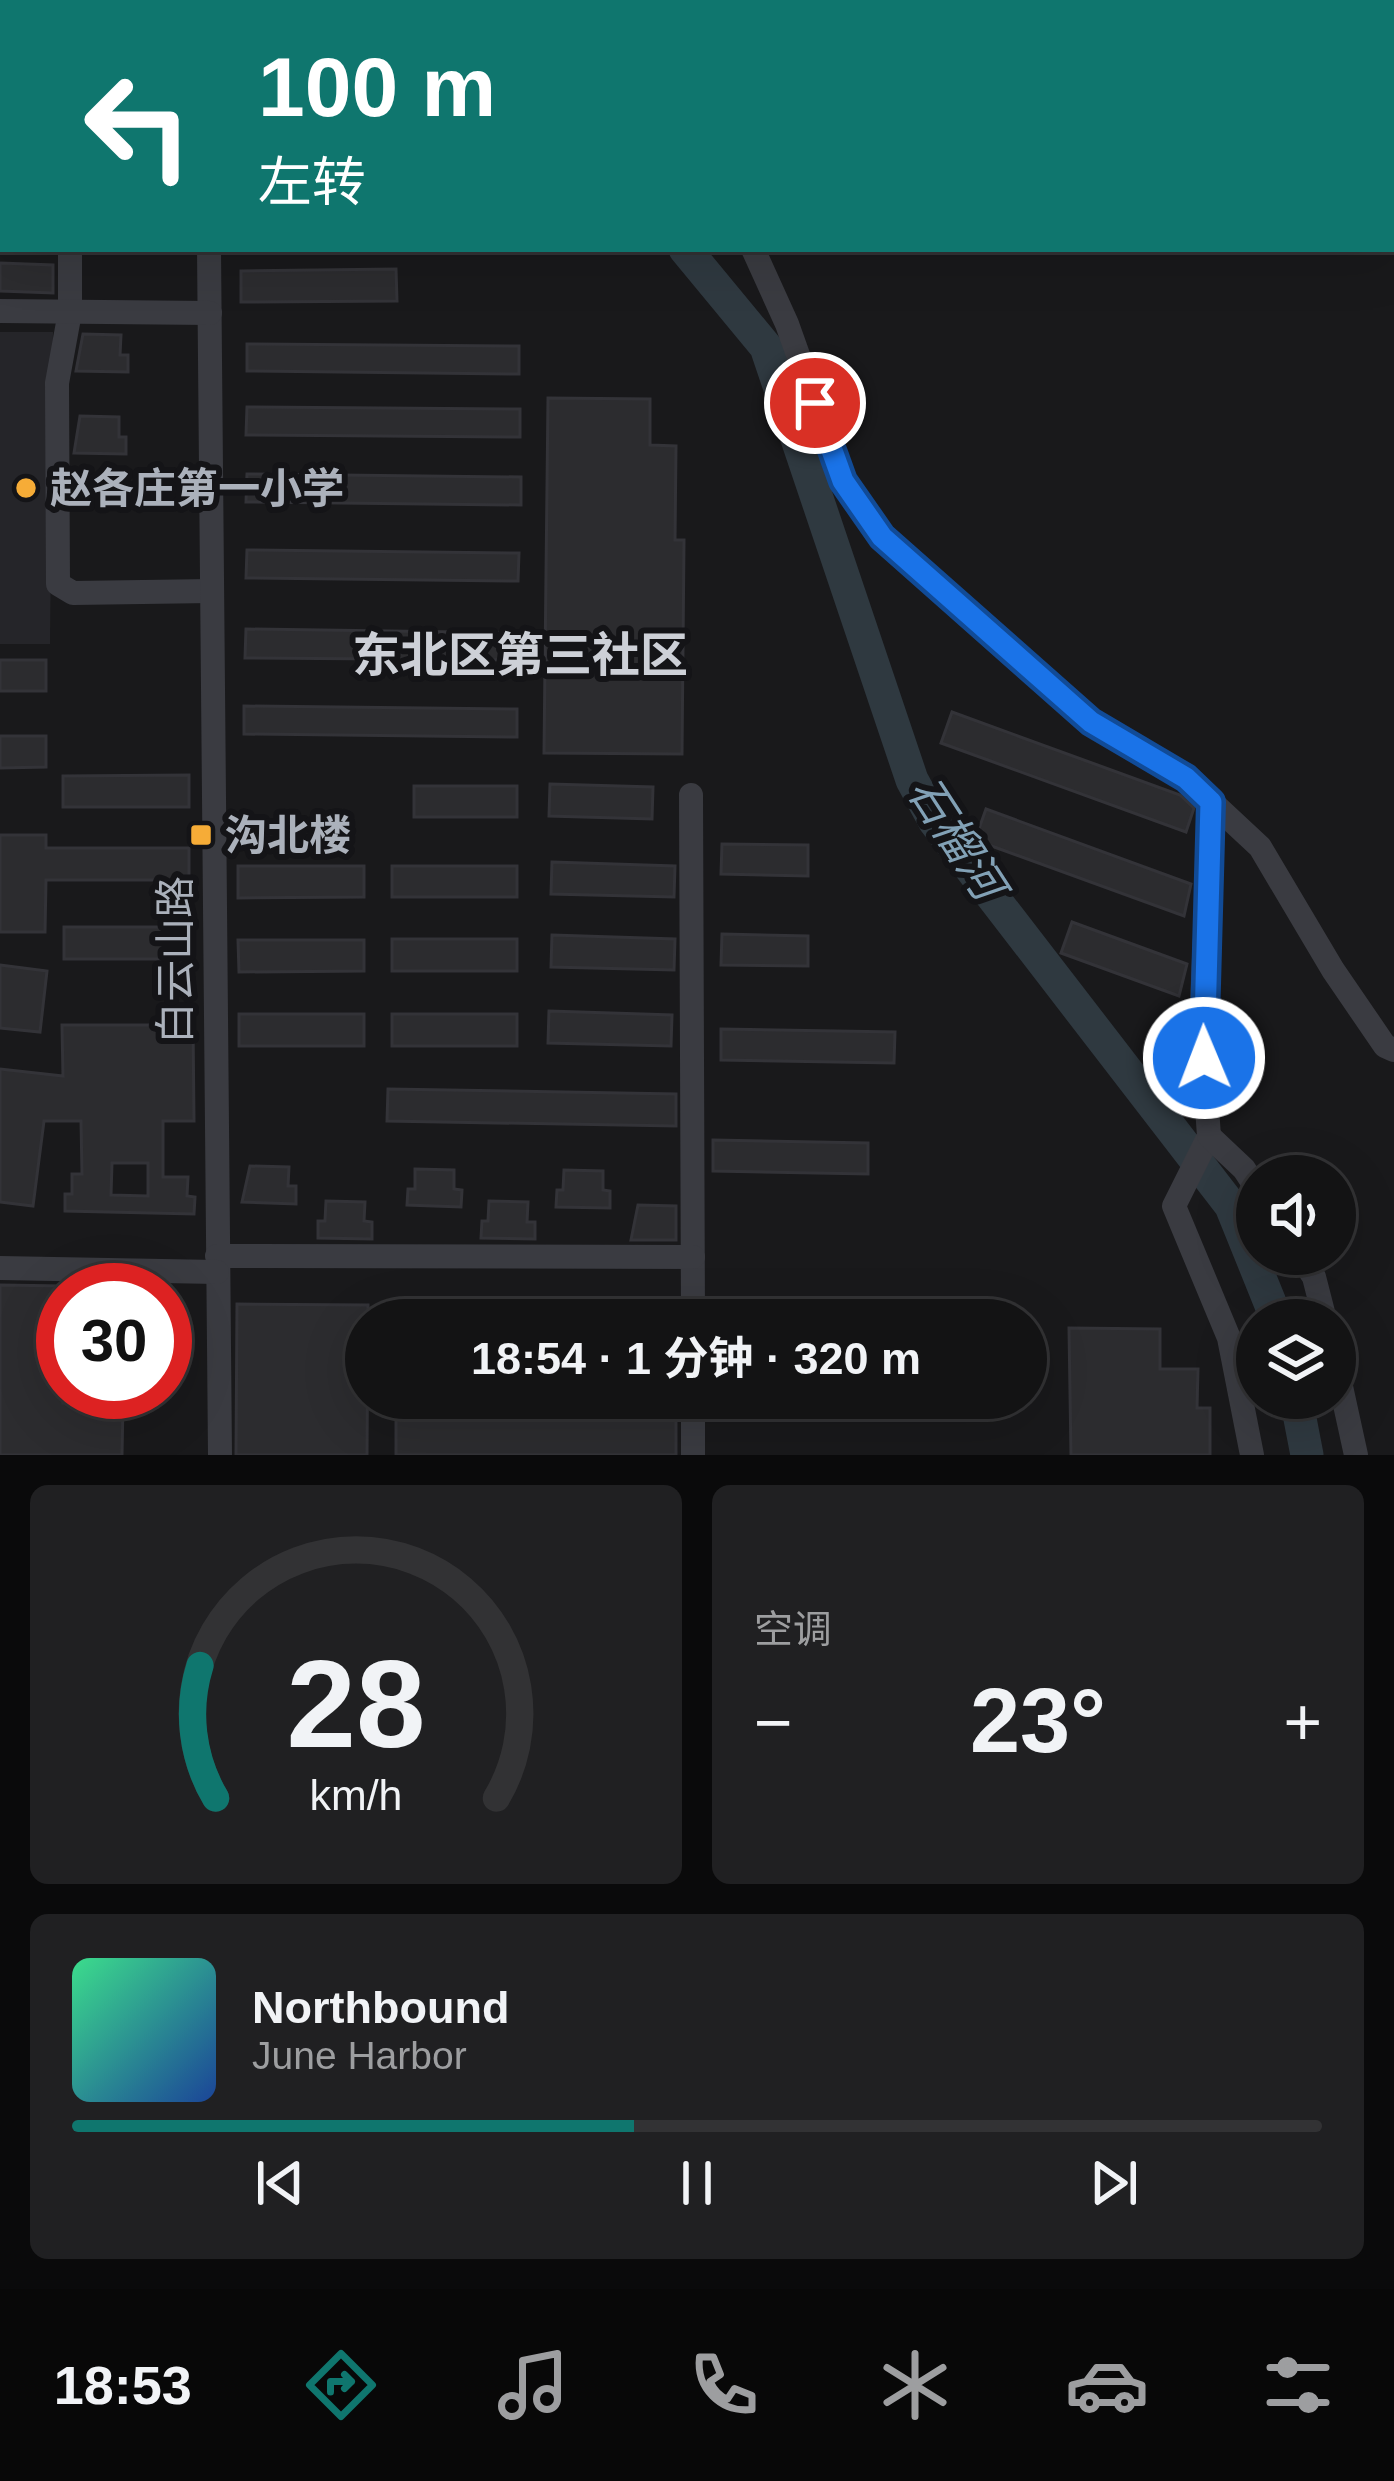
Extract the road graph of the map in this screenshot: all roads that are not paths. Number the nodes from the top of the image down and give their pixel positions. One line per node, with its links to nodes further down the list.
1 (70, 252): 5 (street)
2 (209, 252): 6 (street, 白云山路)
3 (754, 252): 9 (street)
4 (0, 311): 5 (street)
5 (70, 312): 6 (street); 7 (street)
6 (209, 313): 7 (street, 白云山路)
7 (212, 590): 14 (street, 白云山路)
8 (691, 795): 13 (street)
9 (1211, 802): 10 (street); 11 (street)
10 (1394, 1050)
11 (1208, 1139): 12 (street); 21 (street)
12 (1236, 1168)
13 (693, 1257): 14 (street); 16 (street)
14 (217, 1264): 15 (street); 19 (street, 白云山路)
15 (0, 1268)
16 (693, 1299)
17 (693, 1419): 20 (street)
18 (1348, 1419): 22 (street)
19 (220, 1455)
20 (693, 1455)
21 (1252, 1455)
22 (1356, 1455)

